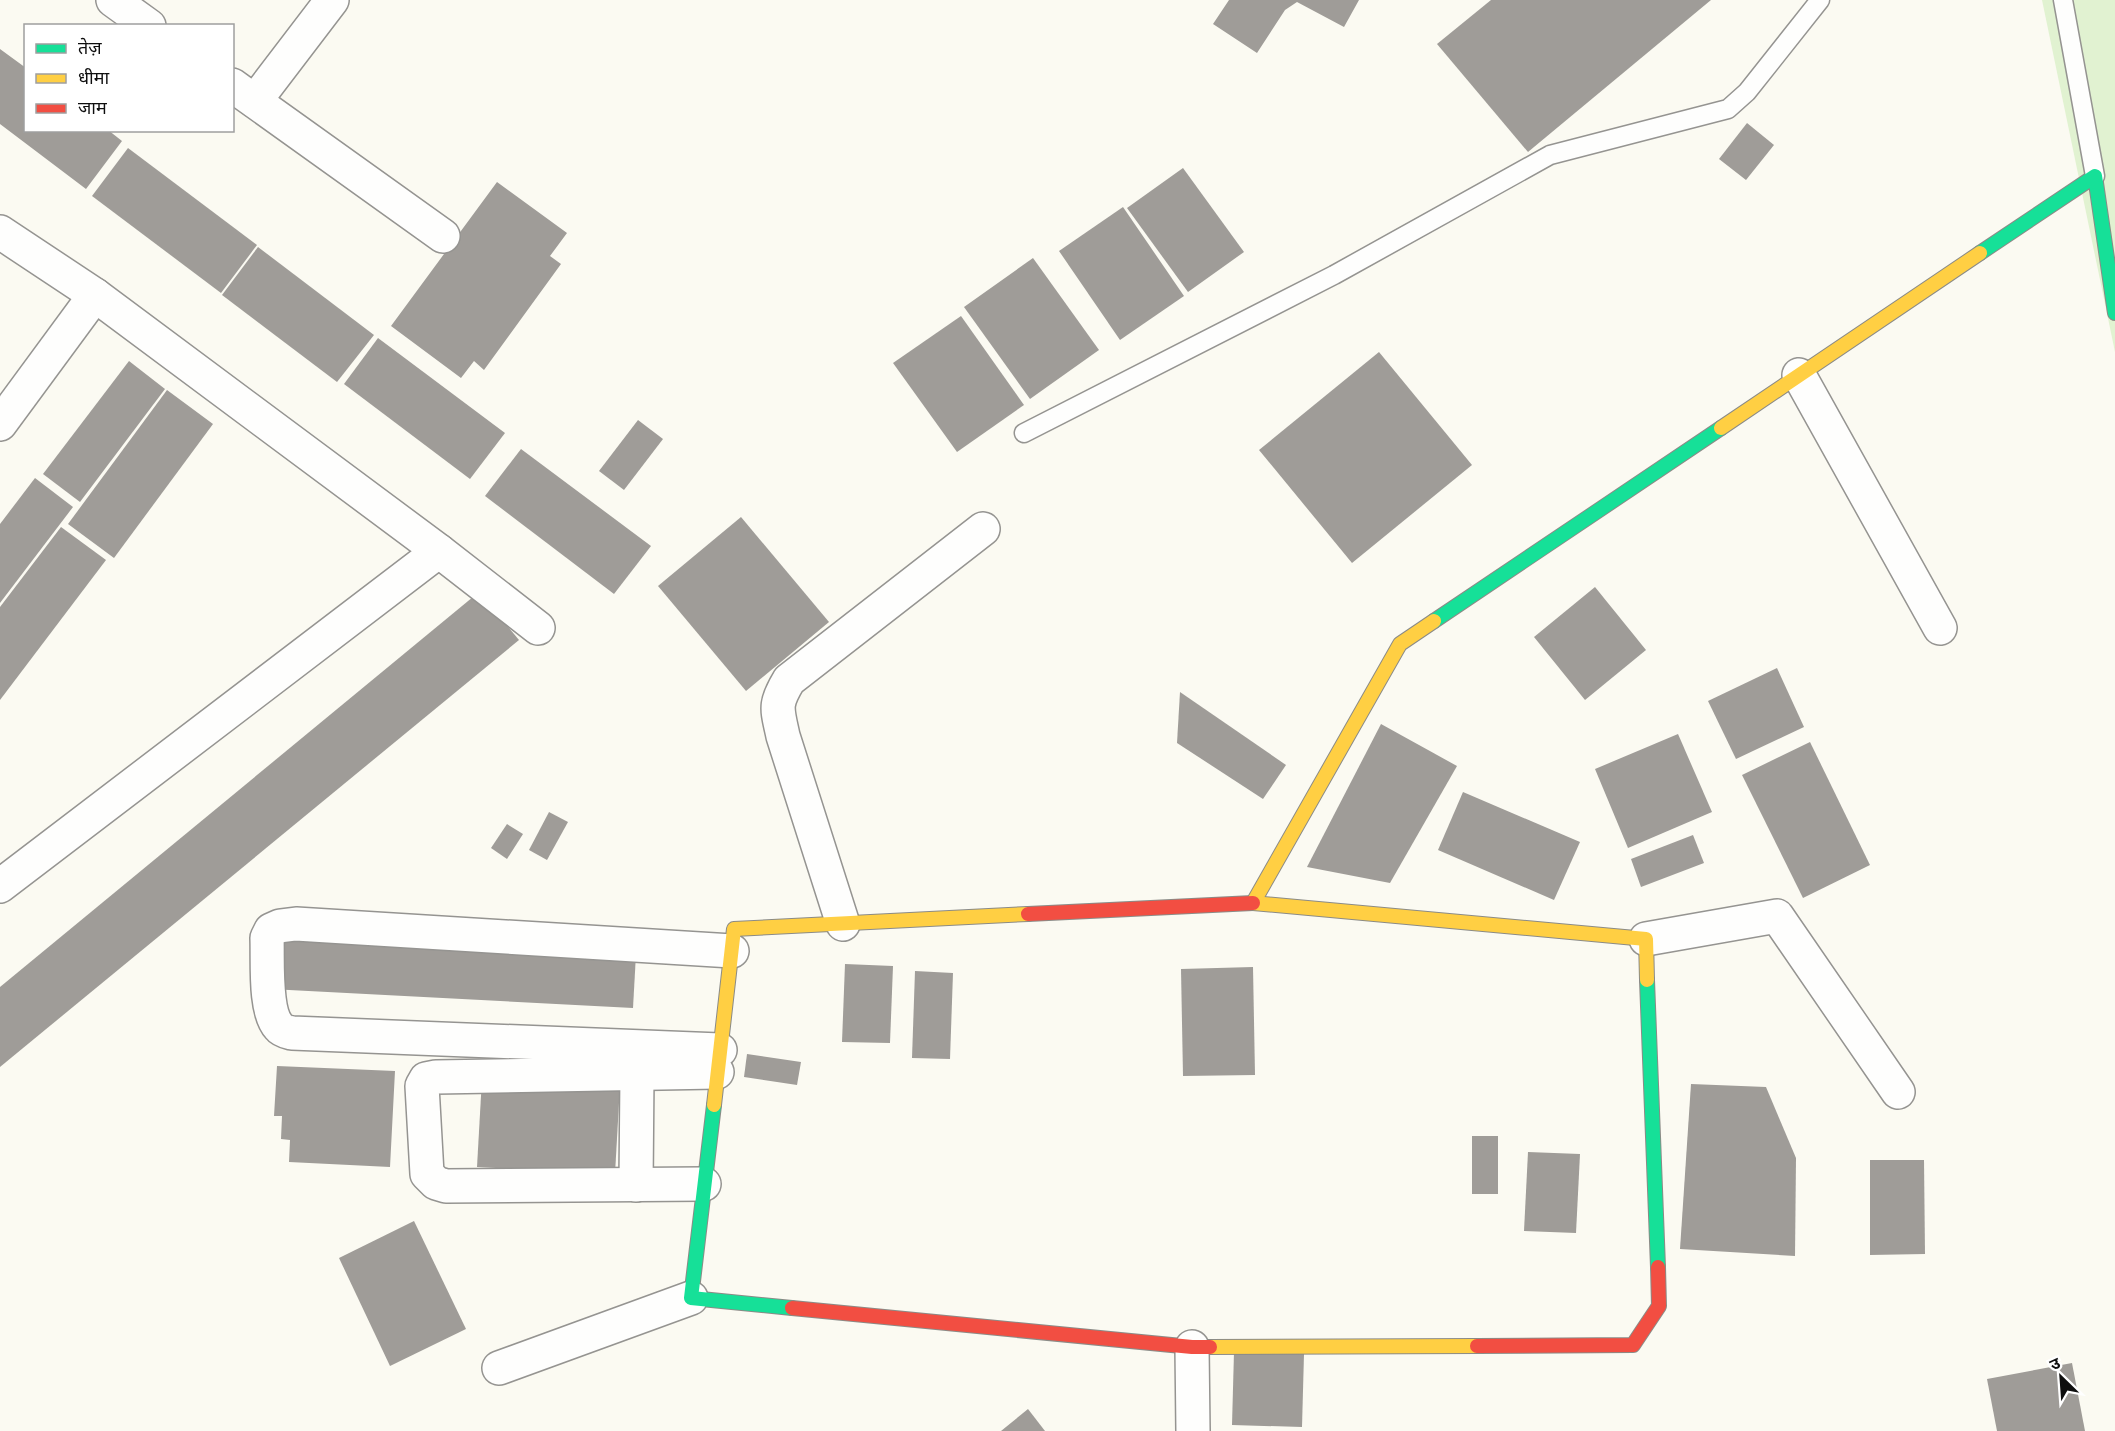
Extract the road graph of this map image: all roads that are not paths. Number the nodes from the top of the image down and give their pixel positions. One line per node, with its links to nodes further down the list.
1 (113, 0): 5 (street)
2 (332, 0): 6 (street)
3 (1820, 0): 14 (lane)
4 (2063, 0): 7 (lane)
5 (146, 24)
6 (244, 93): 9 (street)
7 (2095, 176): 11 (street); 12 (street)
8 (0, 232): 10 (street)
9 (443, 236)
10 (96, 295): 13 (street); 16 (street)
11 (2115, 313)
12 (1799, 375): 18 (street); 20 (street)
13 (0, 424)
14 (1024, 433)
15 (983, 529): 21 (street)
16 (439, 551): 17 (street); 19 (street)
17 (538, 628)
18 (1940, 628)
19 (0, 886)
20 (1253, 903): 21 (street); 22 (street)
21 (843, 924): 23 (street)
22 (1646, 939): 26 (street); 30 (street)
23 (732, 951): 24 (street); 24 (street)
24 (719, 1061): 25 (street); 27 (street)
25 (638, 1074): 28 (street); 28 (street)
26 (1898, 1092)
27 (704, 1184): 28 (street); 29 (street)
28 (636, 1185)
29 (691, 1298): 30 (street); 31 (street)
30 (1192, 1347): 32 (street)
31 (500, 1368)
32 (1193, 1431)

